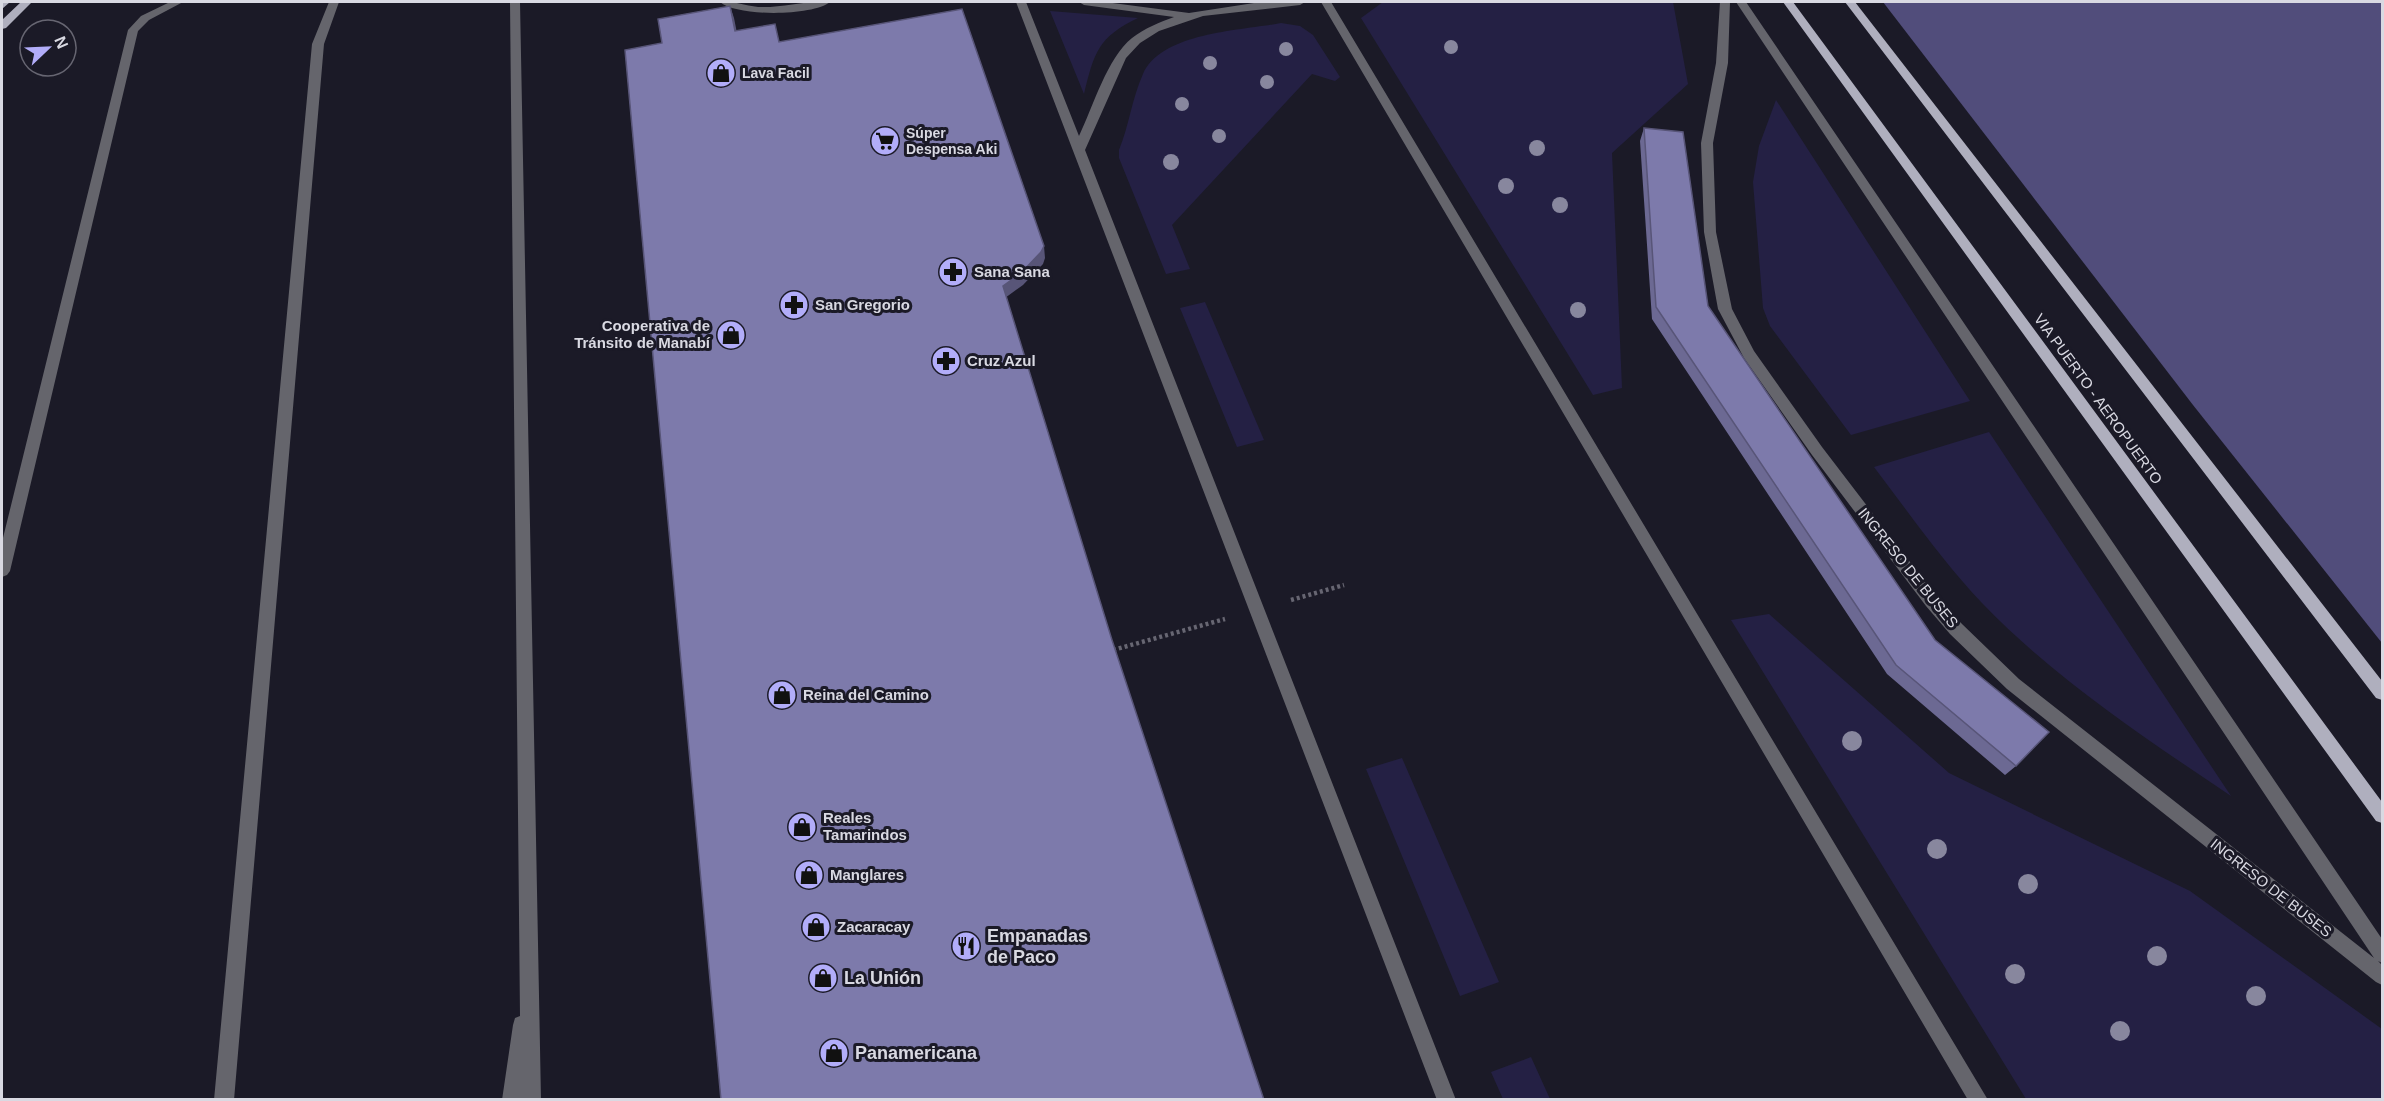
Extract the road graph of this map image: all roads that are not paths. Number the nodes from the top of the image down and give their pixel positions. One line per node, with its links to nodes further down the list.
1 (5, 2): 16 (main road)
2 (27, 2): 18 (main road)
3 (178, 2): 20 (lane)
4 (334, 2): 26 (lane)
5 (515, 2): 25 (lane)
6 (725, 2): 7 (lane)
7 (825, 2)
8 (1021, 2): 19 (lane)
9 (1084, 2): 17 (lane)
10 (1300, 2): 17 (lane)
11 (1326, 2): 30 (lane)
12 (1725, 2): 24 (lane, INGRESO DE BUSES)
13 (1741, 2): 23 (lane)
14 (1788, 2): 22 (main road, VIA PUERTO - AEROPUERTO)
15 (1850, 2): 21 (main road)
16 (2, 6)
17 (1188, 15): 19 (lane)
18 (2, 26)
19 (1079, 150): 29 (lane)
20 (2, 571)
21 (2382, 693)
22 (2382, 815)
23 (2382, 954)
24 (2382, 976)
25 (528, 978): 27 (lane); 28 (lane)
26 (224, 1100)
27 (512, 1100)
28 (531, 1100)
29 (1448, 1100)
30 (1979, 1100)

